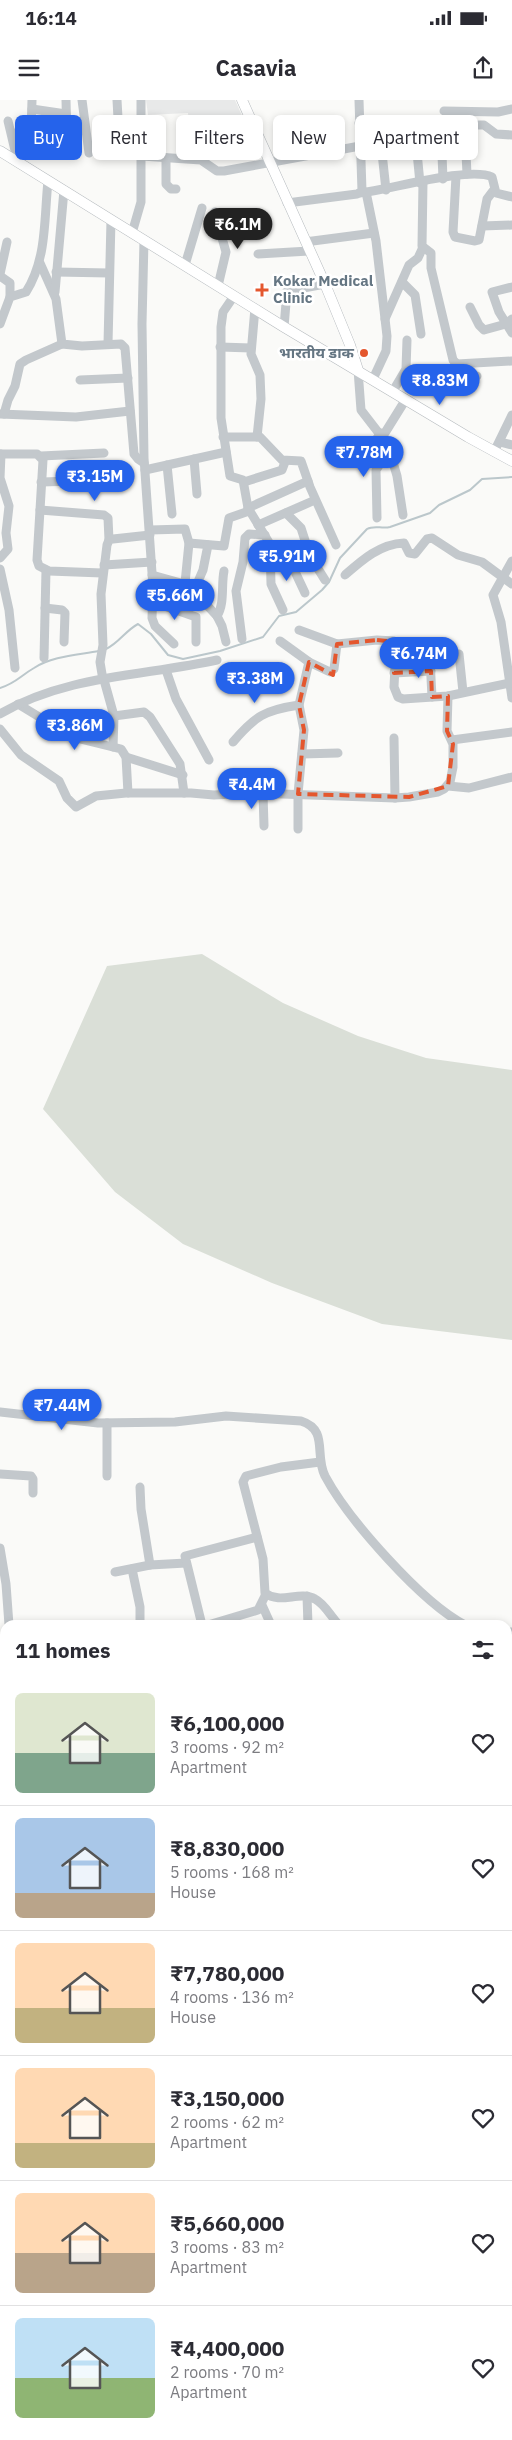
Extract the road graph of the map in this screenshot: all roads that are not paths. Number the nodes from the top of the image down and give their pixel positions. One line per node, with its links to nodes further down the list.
1 (66, 100): 12 (street)
2 (82, 100): 22 (street)
3 (117, 100): 13 (street)
4 (141, 100): 14 (street)
5 (242, 100): 32 (main road)
6 (359, 100): 15 (street)
7 (503, 100): 9 (street)
8 (32, 104): 12 (street); 18 (street)
9 (508, 110): 11 (street)
10 (444, 111): 11 (street)
11 (464, 112)
12 (66, 114)
13 (118, 115)
14 (141, 115)
15 (359, 115)
16 (8, 121): 18 (street)
17 (478, 126): 19 (street)
18 (13, 133): 31 (street)
19 (512, 135)
20 (355, 147): 32 (street)
21 (0, 151): 31 (main road)
22 (89, 153)
23 (166, 158): 32 (street)
24 (142, 160): 50 (street)
25 (166, 160): 38 (street)
26 (361, 160): 42 (street)
27 (382, 160): 40 (street)
28 (418, 160): 37 (street)
29 (442, 160): 35 (street)
30 (466, 160): 33 (street)
31 (18, 163): 36 (main road)
32 (270, 164): 44 (main road)
33 (467, 174): 34 (street); 41 (street)
34 (456, 176): 35 (street); 49 (street)
35 (443, 178): 37 (street)
36 (48, 181): 39 (main road); 57 (street)
37 (421, 183): 40 (street); 55 (street)
38 (176, 189)
39 (64, 190): 47 (main road); 59 (street)
40 (386, 190): 42 (street)
41 (493, 191): 43 (street); 49 (street)
42 (363, 193): 44 (street); 51 (street)
43 (512, 196)
44 (287, 203): 54 (main road)
45 (202, 208): 58 (street)
46 (215, 212): 64 (street)
47 (111, 220): 50 (main road); 60 (street)
48 (512, 225): 49 (street)
49 (482, 226)
50 (132, 233): 52 (main road)
51 (374, 233): 54 (street); 71 (street)
52 (144, 240): 58 (main road); 110 (street)
53 (7, 242): 61 (street)
54 (307, 246): 56 (street); 63 (main road)
55 (423, 247): 62 (street); 83 (street)
56 (258, 254)
57 (40, 263): 66 (street); 68 (street)
58 (184, 265): 64 (main road)
59 (56, 272): 60 (street); 66 (street)
60 (110, 274): 79 (street)
61 (0, 275): 68 (street)
62 (402, 282): 71 (street); 76 (street)
63 (324, 284): 74 (street); 84 (main road)
64 (218, 286): 67 (main road)
65 (512, 287): 72 (street)
66 (55, 294): 78 (street)
67 (234, 296): 70 (main road); 80 (street)
68 (10, 297): 73 (street)
69 (470, 307): 72 (street)
70 (254, 308): 74 (main road); 81 (street)
71 (385, 319): 87 (street)
72 (509, 322): 75 (street)
73 (0, 324)
74 (284, 327): 84 (main road)
75 (512, 333)
76 (421, 334)
77 (407, 340): 89 (street)
78 (62, 344): 79 (street); 92 (street)
79 (108, 344): 86 (street)
80 (220, 347): 81 (street); 95 (street)
81 (251, 348): 96 (street)
82 (512, 361): 83 (street)
83 (454, 363): 85 (street)
84 (358, 370): 87 (main road); 94 (street)
85 (477, 376)
86 (128, 378): 88 (street); 91 (street)
87 (373, 379): 89 (main road)
88 (80, 380)
89 (393, 391): 90 (main road)
90 (406, 399): 94 (street); 101 (main road)
91 (130, 412): 92 (street); 110 (street)
92 (2, 414)
93 (512, 415): 97 (street)
94 (382, 435): 99 (street); 105 (street)
95 (223, 436): 96 (street); 100 (street)
96 (257, 437): 108 (street)
97 (500, 442): 98 (street); 101 (street)
98 (512, 445)
99 (390, 449): 121 (street); 122 (street)
100 (226, 452): 106 (street); 114 (street)
101 (494, 452): 107 (main road)
102 (104, 453): 104 (street)
103 (0, 454): 104 (street); 131 (street)
104 (41, 456): 113 (street)
105 (351, 457)
106 (194, 459): 109 (street); 115 (street)
107 (512, 461)
108 (285, 462): 112 (street); 114 (street)
109 (167, 465): 110 (street); 120 (street)
110 (145, 466): 124 (street)
111 (110, 480): 113 (street)
112 (308, 481): 116 (street); 117 (street)
113 (41, 482): 118 (street)
114 (244, 482): 117 (street)
115 (197, 494)
116 (316, 500): 119 (street); 129 (street)
117 (248, 509): 123 (street); 128 (street)
118 (40, 510): 126 (street); 138 (street)
119 (286, 513): 123 (street); 130 (street)
120 (172, 514)
121 (403, 515)
122 (377, 518)
123 (258, 525): 125 (street)
124 (150, 532): 126 (street); 127 (street); 134 (street)
125 (265, 535): 135 (street); 153 (street)
126 (109, 540): 136 (street)
127 (189, 543): 128 (street); 144 (street)
128 (208, 545): 146 (street)
129 (336, 545)
130 (309, 554): 132 (street); 143 (street)
131 (0, 558)
132 (290, 561): 135 (street); 147 (street)
133 (512, 561): 142 (street)
134 (152, 562): 136 (street); 141 (street)
135 (271, 568): 150 (street)
136 (103, 569): 138 (street); 170 (street)
137 (0, 570): 166 (street)
138 (46, 570): 149 (street)
139 (224, 571): 151 (street)
140 (345, 575): 142 (street)
141 (152, 576): 144 (street); 148 (street)
142 (503, 578): 145 (street); 165 (street)
143 (325, 580)
144 (186, 583): 146 (street)
145 (512, 584)
146 (194, 591): 151 (street)
147 (305, 593)
148 (153, 602): 155 (street); 158 (street)
149 (45, 608): 154 (street); 161 (street)
150 (283, 610)
151 (217, 616): 156 (street)
152 (299, 630): 159 (street)
153 (242, 639)
154 (64, 642)
155 (196, 642)
156 (226, 642)
157 (280, 642): 164 (street)
158 (174, 644)
159 (337, 644): 164 (street); 169 (street)
160 (459, 654): 172 (street)
161 (44, 658)
162 (430, 659): 168 (street)
163 (217, 660): 167 (street)
164 (309, 662): 176 (street)
165 (510, 666): 171 (street)
166 (15, 668)
167 (166, 670): 170 (street); 188 (street)
168 (431, 671): 169 (street); 174 (street)
169 (394, 673): 174 (street)
170 (103, 680): 175 (street); 178 (street)
171 (511, 690): 172 (street)
172 (463, 692): 173 (street)
173 (448, 696): 174 (street); 182 (street)
174 (432, 698)
175 (18, 704): 177 (street); 184 (street)
176 (299, 705): 183 (street); 186 (street)
177 (0, 714)
178 (114, 716): 184 (street); 189 (street)
179 (0, 728): 193 (street)
180 (512, 732): 182 (street)
181 (394, 738): 196 (street)
182 (452, 740): 191 (street)
183 (233, 742)
184 (113, 747): 187 (street)
185 (338, 753): 186 (street)
186 (302, 754): 195 (street)
187 (126, 757): 189 (street); 193 (street)
188 (209, 760)
189 (183, 775): 192 (street)
190 (512, 777): 191 (street)
191 (448, 786): 196 (street)
192 (184, 792): 193 (street); 194 (street)
193 (128, 793)
194 (263, 794): 195 (street); 197 (street)
195 (298, 794): 196 (street); 198 (street)
196 (395, 798)
197 (264, 826)
198 (298, 829)
199 (0, 1412): 200 (street)
200 (107, 1423): 201 (street); 203 (street)
201 (320, 1462): 206 (street); 222 (street)
202 (0, 1474): 205 (street)
203 (107, 1476)
204 (140, 1487): 209 (street)
205 (33, 1493)
206 (257, 1537): 208 (street); 212 (street)
207 (0, 1548): 215 (street)
208 (186, 1563): 209 (street); 217 (street)
209 (150, 1565): 210 (street)
210 (132, 1568): 211 (street); 216 (street)
211 (114, 1572)
212 (266, 1594): 213 (street); 214 (street)
213 (307, 1596): 220 (street); 221 (street)
214 (262, 1605): 218 (street); 219 (street)
215 (9, 1620)
216 (140, 1620)
217 (201, 1620)
218 (224, 1620)
219 (269, 1620)
220 (308, 1620)
221 (335, 1620)
222 (458, 1620)

